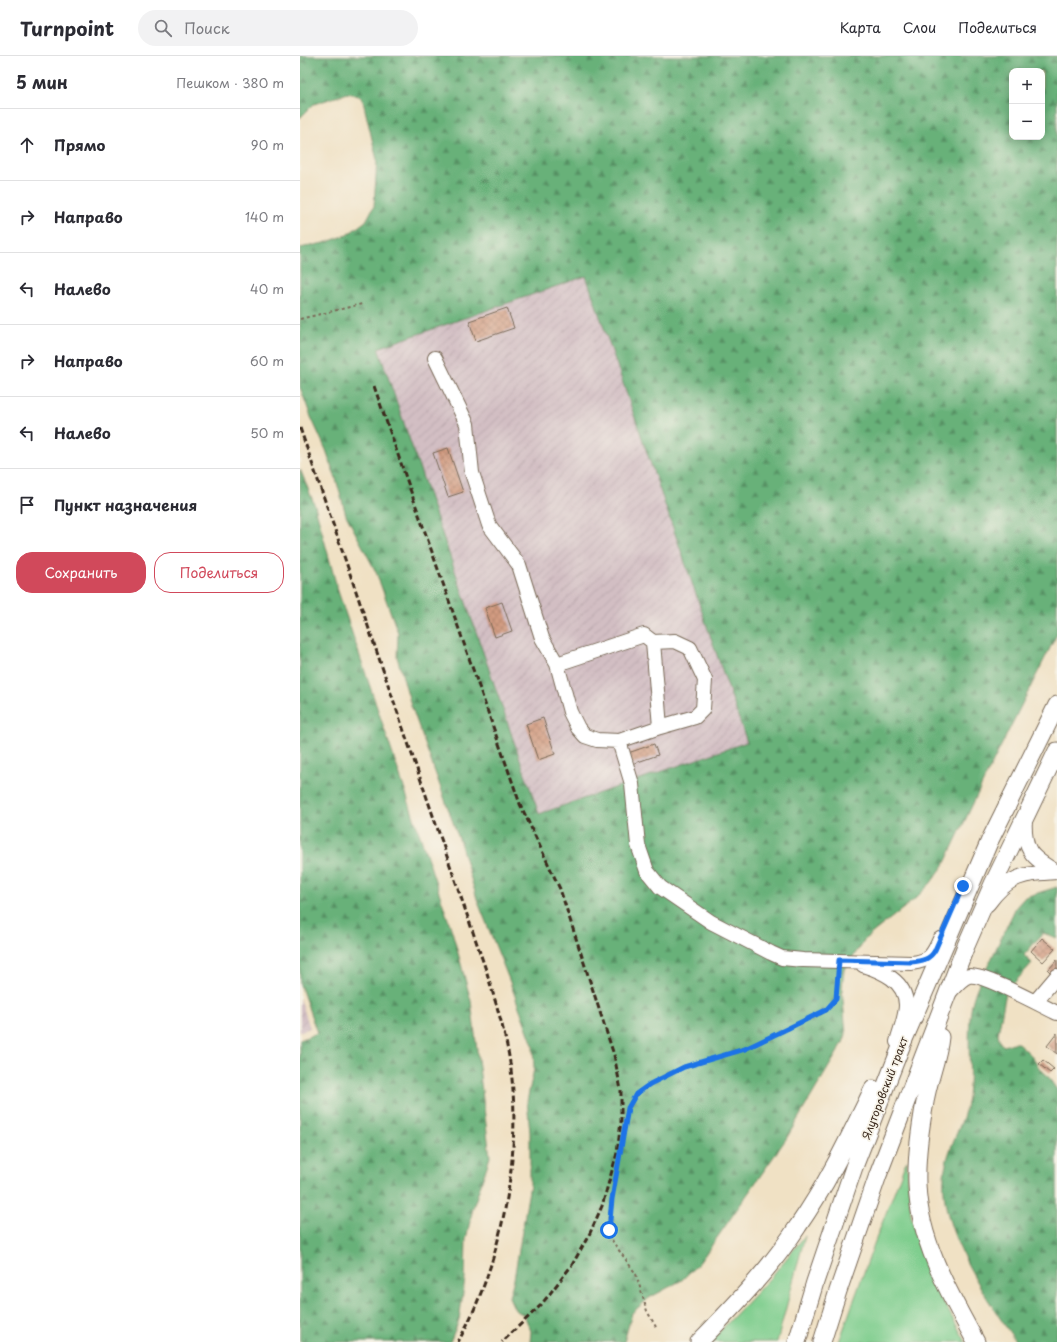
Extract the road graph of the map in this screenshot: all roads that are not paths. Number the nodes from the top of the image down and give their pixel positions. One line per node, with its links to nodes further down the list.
1 (435, 358): 3 (street)
2 (653, 642): 3 (street); 5 (street); 5 (street)
3 (556, 664): 6 (street)
4 (1057, 705): 9 (main road, Ялуторовский тракт)
5 (660, 727): 6 (street)
6 (619, 741): 12 (street)
7 (1057, 751): 8 (main road)
8 (1026, 814): 10 (street); 11 (main road)
9 (990, 840): 12 (street); 14 (main road, Ялуторовский тракт)
10 (1057, 872): 11 (street)
11 (980, 915): 15 (main road)
12 (845, 960): 18 (street)
13 (1057, 976): 16 (street)
14 (923, 993): 18 (main road); 19 (main road, Ялуторовский тракт)
15 (946, 1000): 16 (street); 22 (main road); 23 (main road)
16 (1035, 1002): 17 (street)
17 (1057, 1013)
18 (896, 1044): 19 (main road); 20 (main road)
19 (878, 1104): 21 (main road, Ялуторовский тракт)
20 (699, 1342)
21 (797, 1342)
22 (822, 1342)
23 (976, 1342)

